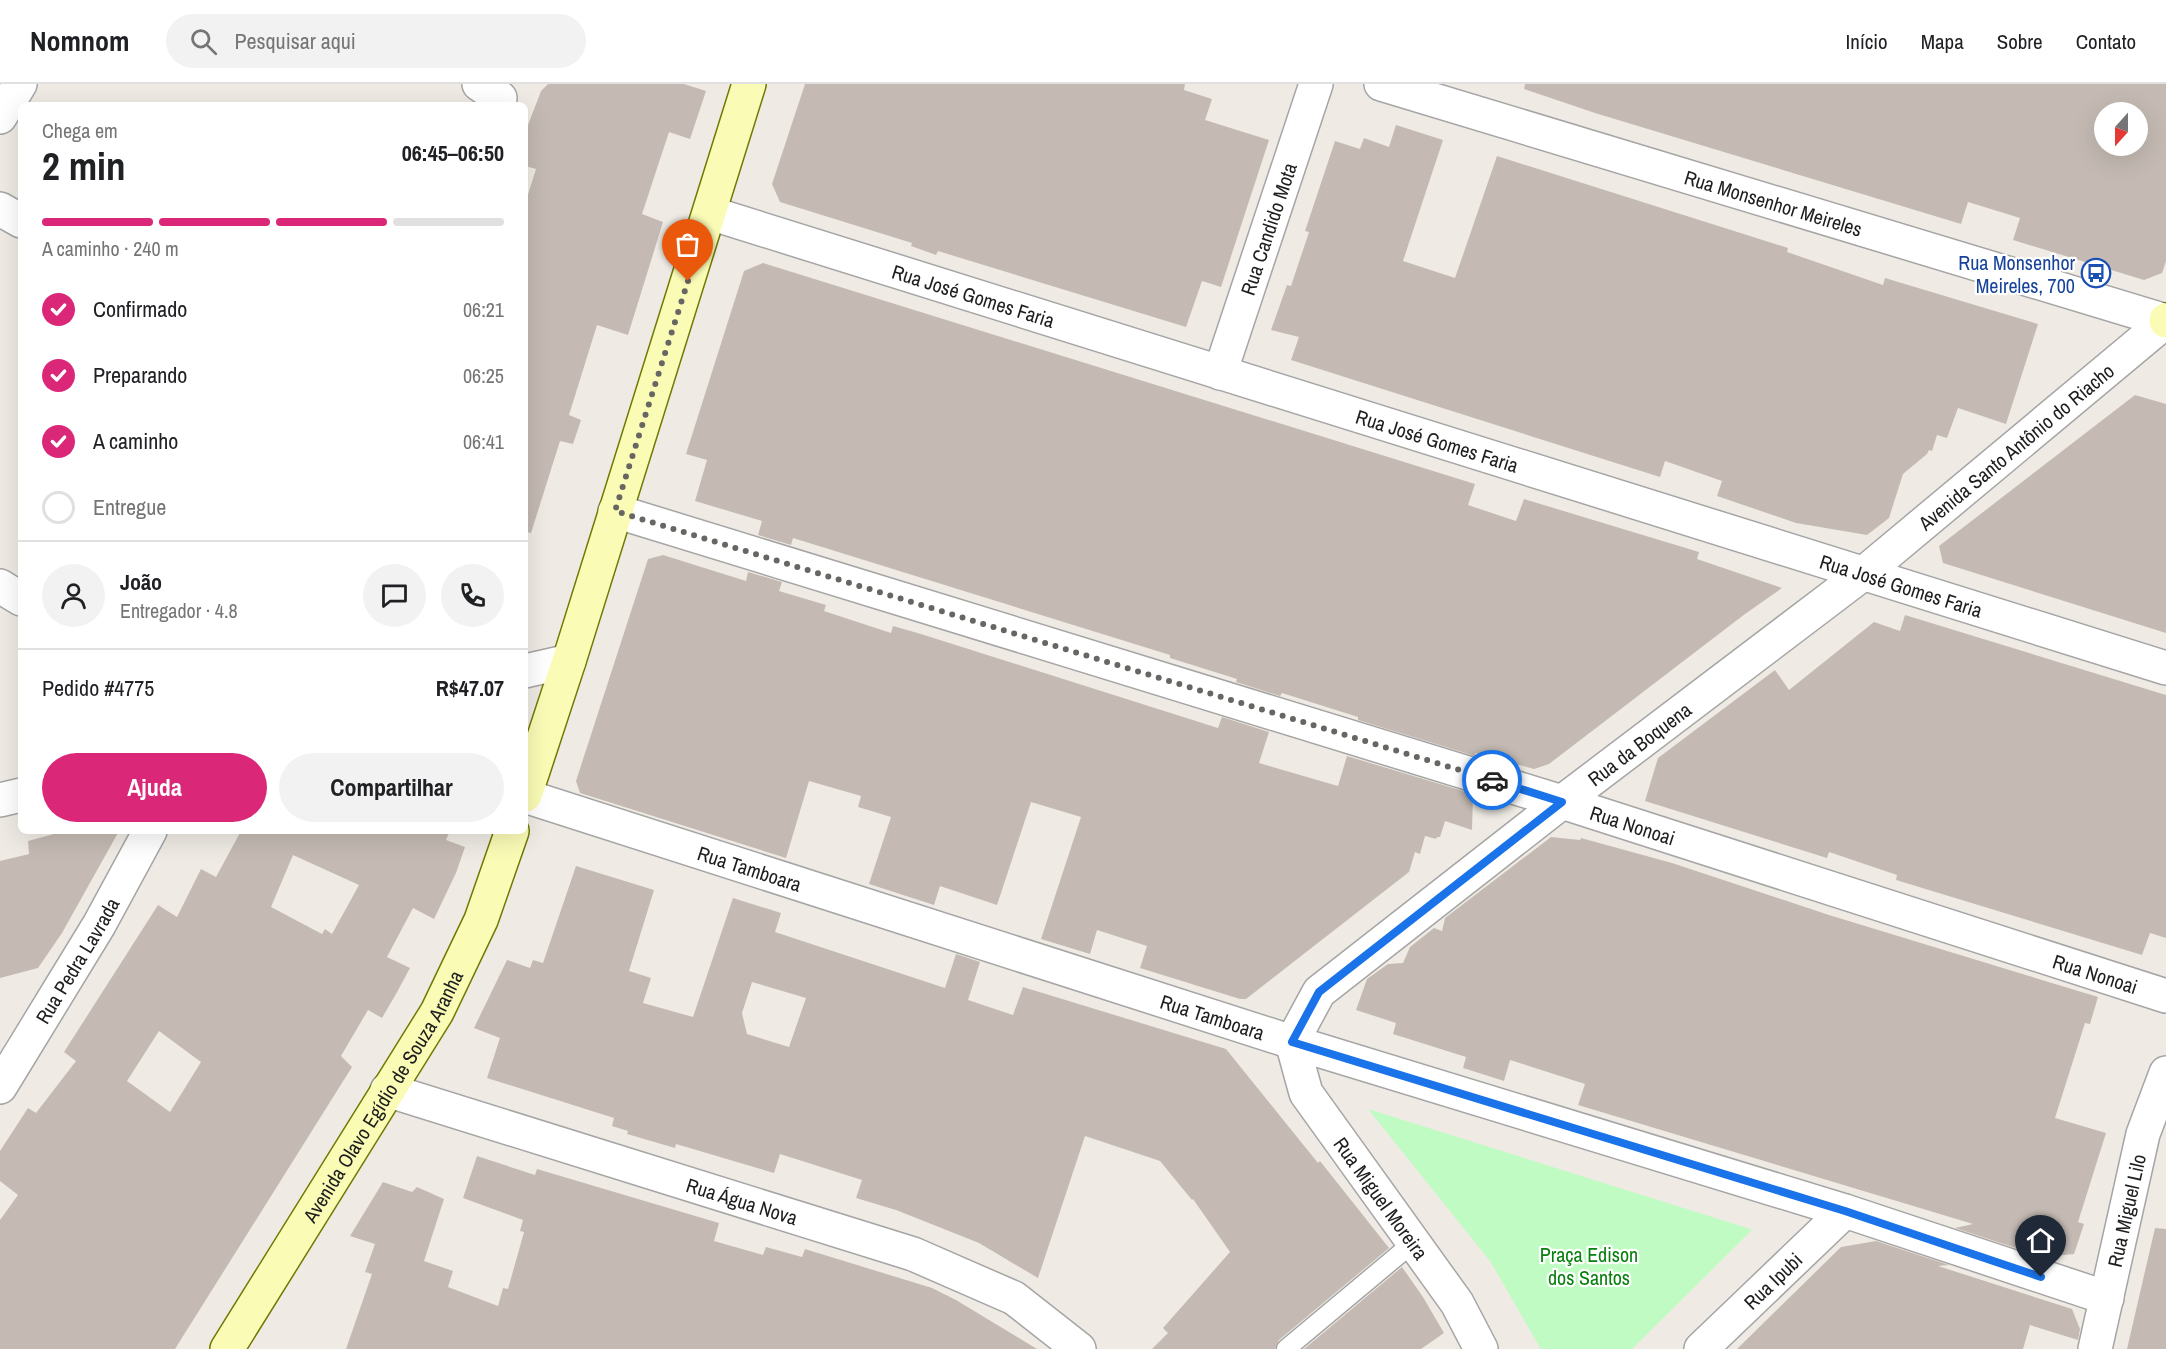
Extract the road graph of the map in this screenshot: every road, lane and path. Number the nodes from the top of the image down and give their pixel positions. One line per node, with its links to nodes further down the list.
1 (20, 84): 5 (street)
2 (749, 84): 7 (main road)
3 (1316, 84): 10 (street, Rua Candido Mota)
4 (1381, 84): 9 (street, Rua Monsenhor Meireles)
5 (0, 117)
6 (0, 209): 8 (street)
7 (710, 213): 10 (street, Rua José Gomes Faria); 11 (main road)
8 (18, 219)
9 (2166, 320): 12 (street, Avenida Santo Antônio do Riacho)
10 (1220, 373): 12 (street, Rua José Gomes Faria)
11 (615, 511): 15 (main road); 22 (street, Rua Nonoai)
12 (1864, 573): 16 (street, Rua José Gomes Faria); 22 (street, Rua da Boquena)
13 (0, 586): 14 (street)
14 (18, 597)
15 (569, 661): 17 (street); 18 (main road)
16 (2166, 668)
17 (528, 670)
18 (528, 787)
19 (18, 796): 21 (street)
20 (528, 797): 26 (street, Rua Tamboara)
21 (0, 800)
22 (1562, 802): 25 (street, Rua Nonoai); 26 (street, Rua da Boquena)
23 (148, 834): 28 (street, Rua Pedra Lavrada)
24 (511, 834): 29 (main road, Avenida Olavo Egídio de Souza Aranha)
25 (2166, 996)
26 (1292, 1042): 30 (street, Rua Tamboara); 31 (street, Rua Miguel Moreira)
27 (2166, 1073): 32 (street, Rua Miguel Lilo)
28 (0, 1087)
29 (387, 1090): 33 (main road, Avenida Olavo Egídio de Souza Aranha); 34 (street, Rua Água Nova)
30 (1845, 1211): 32 (street, Rua Tamboara); 37 (street, Rua Ipubi)
31 (1414, 1242): 35 (lane); 36 (street, Rua Miguel Moreira)
32 (2107, 1298): 38 (street, Rua Miguel Lilo)
33 (227, 1349)
34 (1079, 1349)
35 (1286, 1349)
36 (1481, 1349)
37 (1701, 1349)
38 (2095, 1349)

